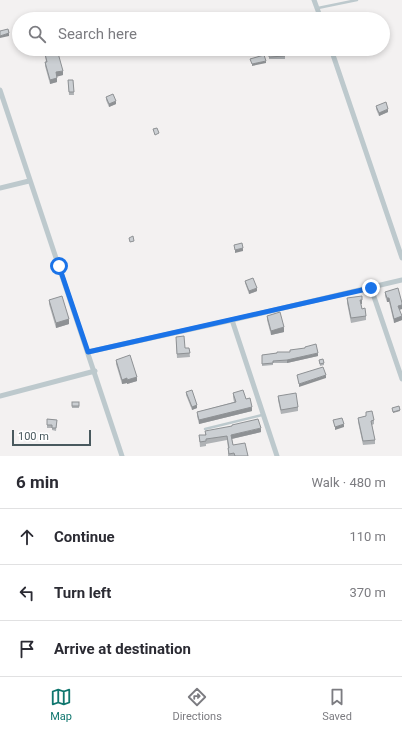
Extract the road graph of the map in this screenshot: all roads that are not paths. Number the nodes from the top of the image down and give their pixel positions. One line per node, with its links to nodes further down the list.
1 (314, 0): 3 (street)
2 (357, 0): 3 (lane)
3 (317, 9): 4 (street)
4 (318, 12)
5 (333, 56): 9 (street)
6 (0, 90): 7 (street)
7 (29, 181): 8 (street); 13 (street)
8 (0, 188)
9 (402, 258)
10 (402, 280): 11 (street)
11 (371, 288): 12 (street); 15 (street)
12 (232, 320): 13 (street); 17 (street)
13 (88, 352): 14 (street)
14 (95, 371): 16 (street); 19 (street)
15 (402, 379)
16 (0, 396)
17 (263, 415): 18 (lane); 20 (street)
18 (205, 429)
19 (122, 456)
20 (277, 456)

